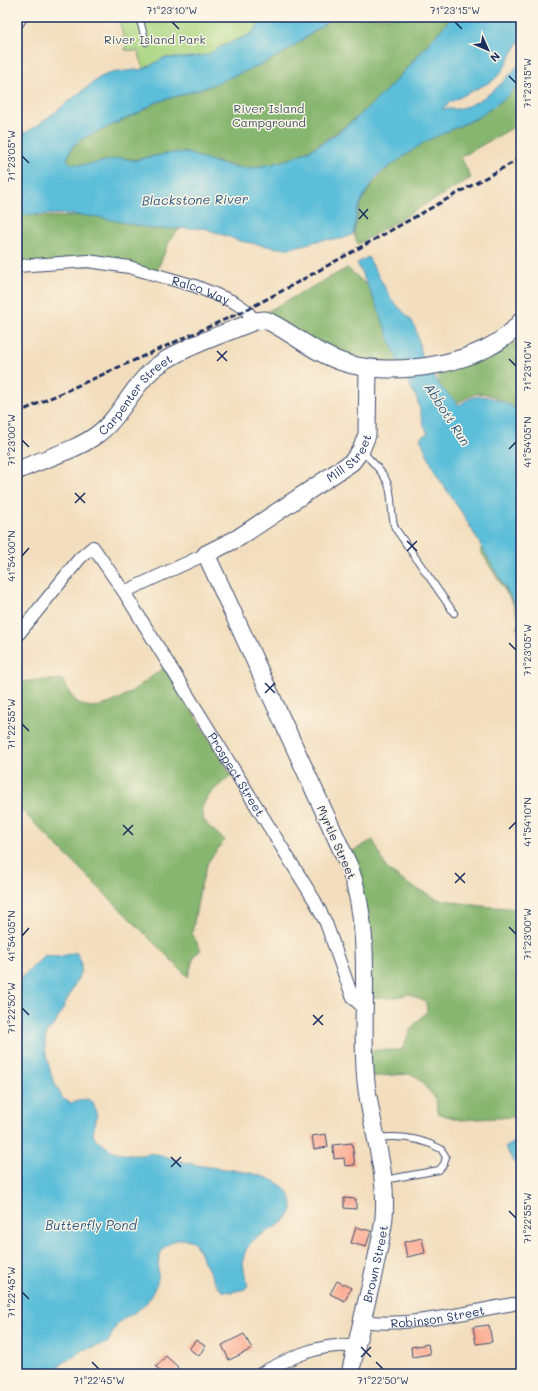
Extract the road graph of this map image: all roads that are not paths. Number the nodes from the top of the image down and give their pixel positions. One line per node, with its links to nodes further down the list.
1 (139, 17): 2 (lane)
2 (146, 42)
3 (17, 266): 4 (street, Ralco Way)
4 (255, 321): 6 (street); 8 (street, Carpenter Street)
5 (521, 321): 6 (street)
6 (368, 368): 7 (street, Mill Street)
7 (361, 450): 9 (street, Mill Street); 11 (lane)
8 (17, 471)
9 (206, 554): 10 (street, Mill Street); 13 (street, Myrtle Street)
10 (124, 592): 12 (street, Prospect Street); 13 (street, Prospect Street)
11 (454, 613)
12 (17, 636)
13 (364, 1008): 14 (street, Myrtle Street)
14 (376, 1145): 15 (street, Brown Street); 15 (lane)
15 (382, 1181): 17 (street, Brown Street)
16 (513, 1304): 17 (street, Robinson Street)
17 (362, 1321): 18 (street, Brown Street)
18 (356, 1347): 19 (street); 20 (street, Brown Street)
19 (260, 1374)
20 (350, 1374)

